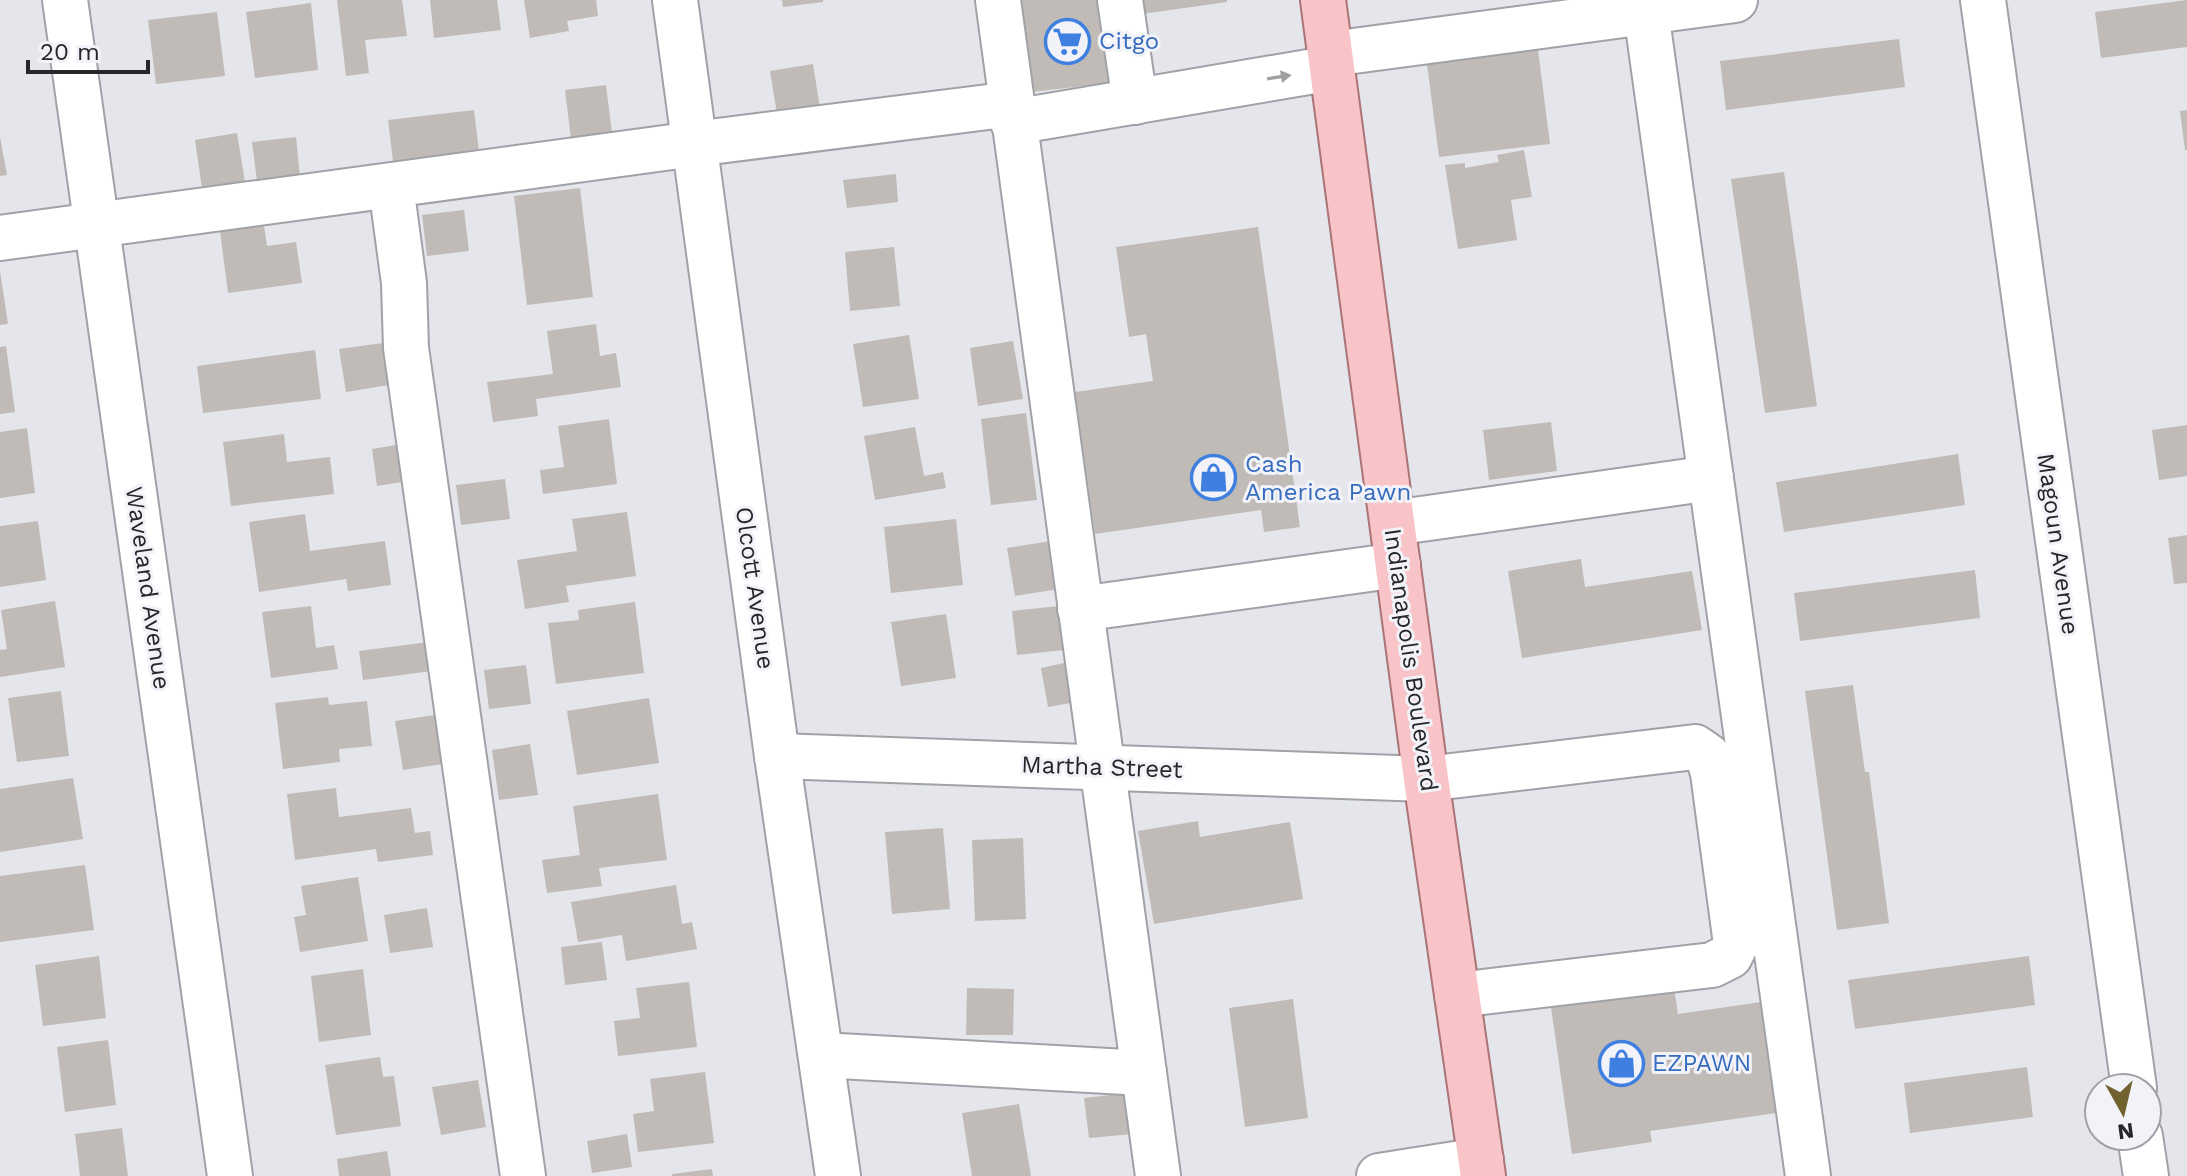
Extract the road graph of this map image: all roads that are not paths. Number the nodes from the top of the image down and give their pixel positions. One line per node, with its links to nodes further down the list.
1 (65, 0): 15 (street, Waveland Avenue)
2 (675, 0): 13 (street, Olcott Avenue)
3 (998, 0): 12 (street)
4 (1120, 0): 11 (street)
5 (1323, 0): 10 (main road, Indianapolis Boulevard)
6 (1735, 0): 9 (street)
7 (1983, 0): 25 (street, Magoun Avenue)
8 (1602, 9): 9 (street); 10 (street)
9 (1646, 12): 17 (street)
10 (1332, 61): 11 (street, one-way to 10); 18 (main road, Indianapolis Boulevard)
11 (1135, 102): 12 (street)
12 (1012, 113): 13 (street); 19 (street)
13 (694, 144): 14 (street); 20 (street, Olcott Avenue)
14 (391, 186): 15 (street); 30 (street)
15 (97, 225): 16 (street); 29 (street, Waveland Avenue)
16 (0, 238)
17 (1711, 478): 18 (street); 34 (street)
18 (1396, 544): 19 (street); 22 (main road, Indianapolis Boulevard)
19 (1080, 609): 21 (street)
20 (777, 756): 21 (street, Martha Street); 24 (street, Olcott Avenue)
21 (1101, 767): 22 (street, Martha Street); 26 (street)
22 (1426, 779): 23 (main road, Indianapolis Boulevard); 23 (street, Martha Street)
23 (1457, 995): 28 (main road, Indianapolis Boulevard)
24 (821, 1055): 26 (street); 31 (street, Olcott Avenue)
25 (2132, 1072)
26 (1144, 1073): 32 (street)
27 (2142, 1152): 35 (street)
28 (1482, 1168): 33 (street)
29 (230, 1176)
30 (523, 1176)
31 (838, 1176)
32 (1158, 1176)
33 (1379, 1176)
34 (1808, 1176)
35 (2146, 1176)

